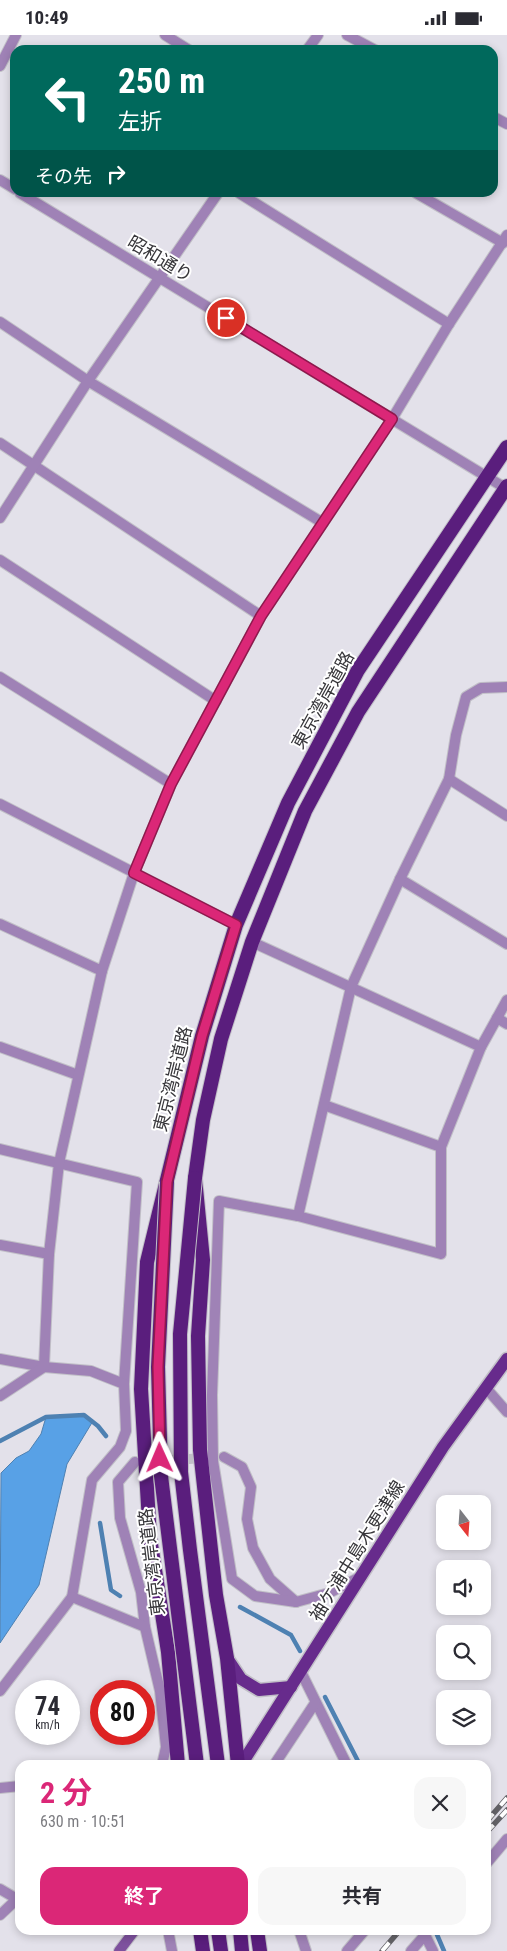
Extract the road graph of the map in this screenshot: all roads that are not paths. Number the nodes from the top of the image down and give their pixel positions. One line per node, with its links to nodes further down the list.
1 (165, 35): 3 (street)
2 (347, 35): 4 (street)
3 (181, 45)
4 (366, 45)
5 (10, 46): 6 (street)
6 (5, 56): 7 (street); 8 (street)
7 (10, 59)
8 (0, 66)
9 (27, 197): 14 (street, 昭和通り)
10 (215, 197): 14 (street)
11 (245, 197): 16 (street)
12 (424, 197): 13 (street)
13 (505, 239): 16 (street)
14 (159, 278): 17 (street); 18 (street, 昭和通り)
15 (0, 321): 17 (street)
16 (449, 324): 18 (street)
17 (88, 381): 21 (street); 25 (street)
18 (392, 419): 22 (street, 昭和通り); 25 (street)
19 (0, 443): 21 (street)
20 (507, 447): 22 (highway, 東京湾岸道路)
21 (34, 465): 24 (street); 27 (street)
22 (488, 477): 23 (street, 昭和通り); 38 (highway, 東京湾岸道路)
23 (507, 488): 39 (highway, 東京湾岸道路)
24 (0, 517)
25 (322, 523): 27 (street)
26 (0, 560): 30 (street)
27 (261, 616): 30 (street)
28 (0, 677): 32 (street)
29 (507, 687): 31 (street)
30 (216, 701): 32 (street)
31 (449, 779): 34 (street); 36 (street)
32 (171, 784): 35 (street)
33 (0, 804): 35 (street)
34 (507, 816)
35 (134, 873): 38 (street); 41 (street)
36 (400, 879): 40 (street); 42 (street)
37 (0, 924): 41 (street)
38 (236, 925): 54 (highway, 東京湾岸道路)
39 (252, 942): 42 (street); 53 (highway, 東京湾岸道路)
40 (507, 944)
41 (102, 971): 48 (street)
42 (351, 987): 47 (street); 49 (street)
43 (507, 1000): 44 (street)
44 (497, 1018): 45 (street); 47 (street)
45 (507, 1024)
46 (0, 1047): 48 (street)
47 (481, 1047): 50 (street)
48 (78, 1075): 52 (street)
49 (324, 1105): 50 (street); 55 (street)
50 (441, 1147): 55 (street)
51 (0, 1149): 52 (street)
52 (59, 1163): 57 (street); 61 (street)
53 (195, 1178): 71 (highway); 79 (highway, 東京湾岸道路, bridge)
54 (167, 1182): 77 (highway); 78 (highway, 東京湾岸道路, bridge)
55 (298, 1216): 69 (street)
56 (0, 1245): 57 (street)
57 (49, 1254): 60 (street)
58 (0, 1359): 60 (street)
59 (507, 1359): 62 (main road, 袖ケ浦中島木更津線)
60 (44, 1367): 61 (street); 63 (street)
61 (124, 1384): 68 (street)
62 (486, 1388): 64 (street); 67 (main road, 袖ケ浦中島木更津線)
63 (0, 1396)
64 (507, 1412)
65 (224, 1457): 69 (street)
66 (135, 1462): 70 (street)
67 (363, 1576): 69 (street); 72 (main road, 袖ケ浦中島木更津線)
68 (72, 1597): 70 (street); 74 (street)
69 (296, 1602)
70 (146, 1627): 76 (street)
71 (227, 1658): 73 (main road); 80 (highway)
72 (301, 1672): 73 (main road, 袖ケ浦中島木更津線); 75 (street)
73 (292, 1687): 81 (main road, 袖ケ浦中島木更津線)
74 (0, 1691)
75 (315, 1703): 82 (street); 83 (street)
76 (163, 1760)
77 (178, 1760)
78 (196, 1760)
79 (217, 1760)
80 (239, 1760)
81 (243, 1760)
82 (277, 1760)
83 (344, 1760)
84 (15, 1786): 85 (street)
85 (0, 1788)
86 (507, 1839): 87 (street)
87 (491, 1858)
88 (0, 1889): 89 (street)
89 (15, 1898)
90 (15, 1901): 91 (street)
91 (0, 1915)
92 (131, 1935): 100 (main road)
93 (169, 1935): 101 (street)
94 (200, 1935): 102 (highway)
95 (219, 1935): 103 (highway)
96 (240, 1935): 104 (highway)
97 (258, 1935): 105 (highway)
98 (300, 1935): 106 (street)
99 (361, 1935): 107 (street)
100 (119, 1951)
101 (172, 1951)
102 (203, 1951)
103 (221, 1951)
104 (242, 1951)
105 (260, 1951)
106 (306, 1951)
107 (347, 1951)
108 (411, 1951): 109 (street)
109 (433, 1951)

